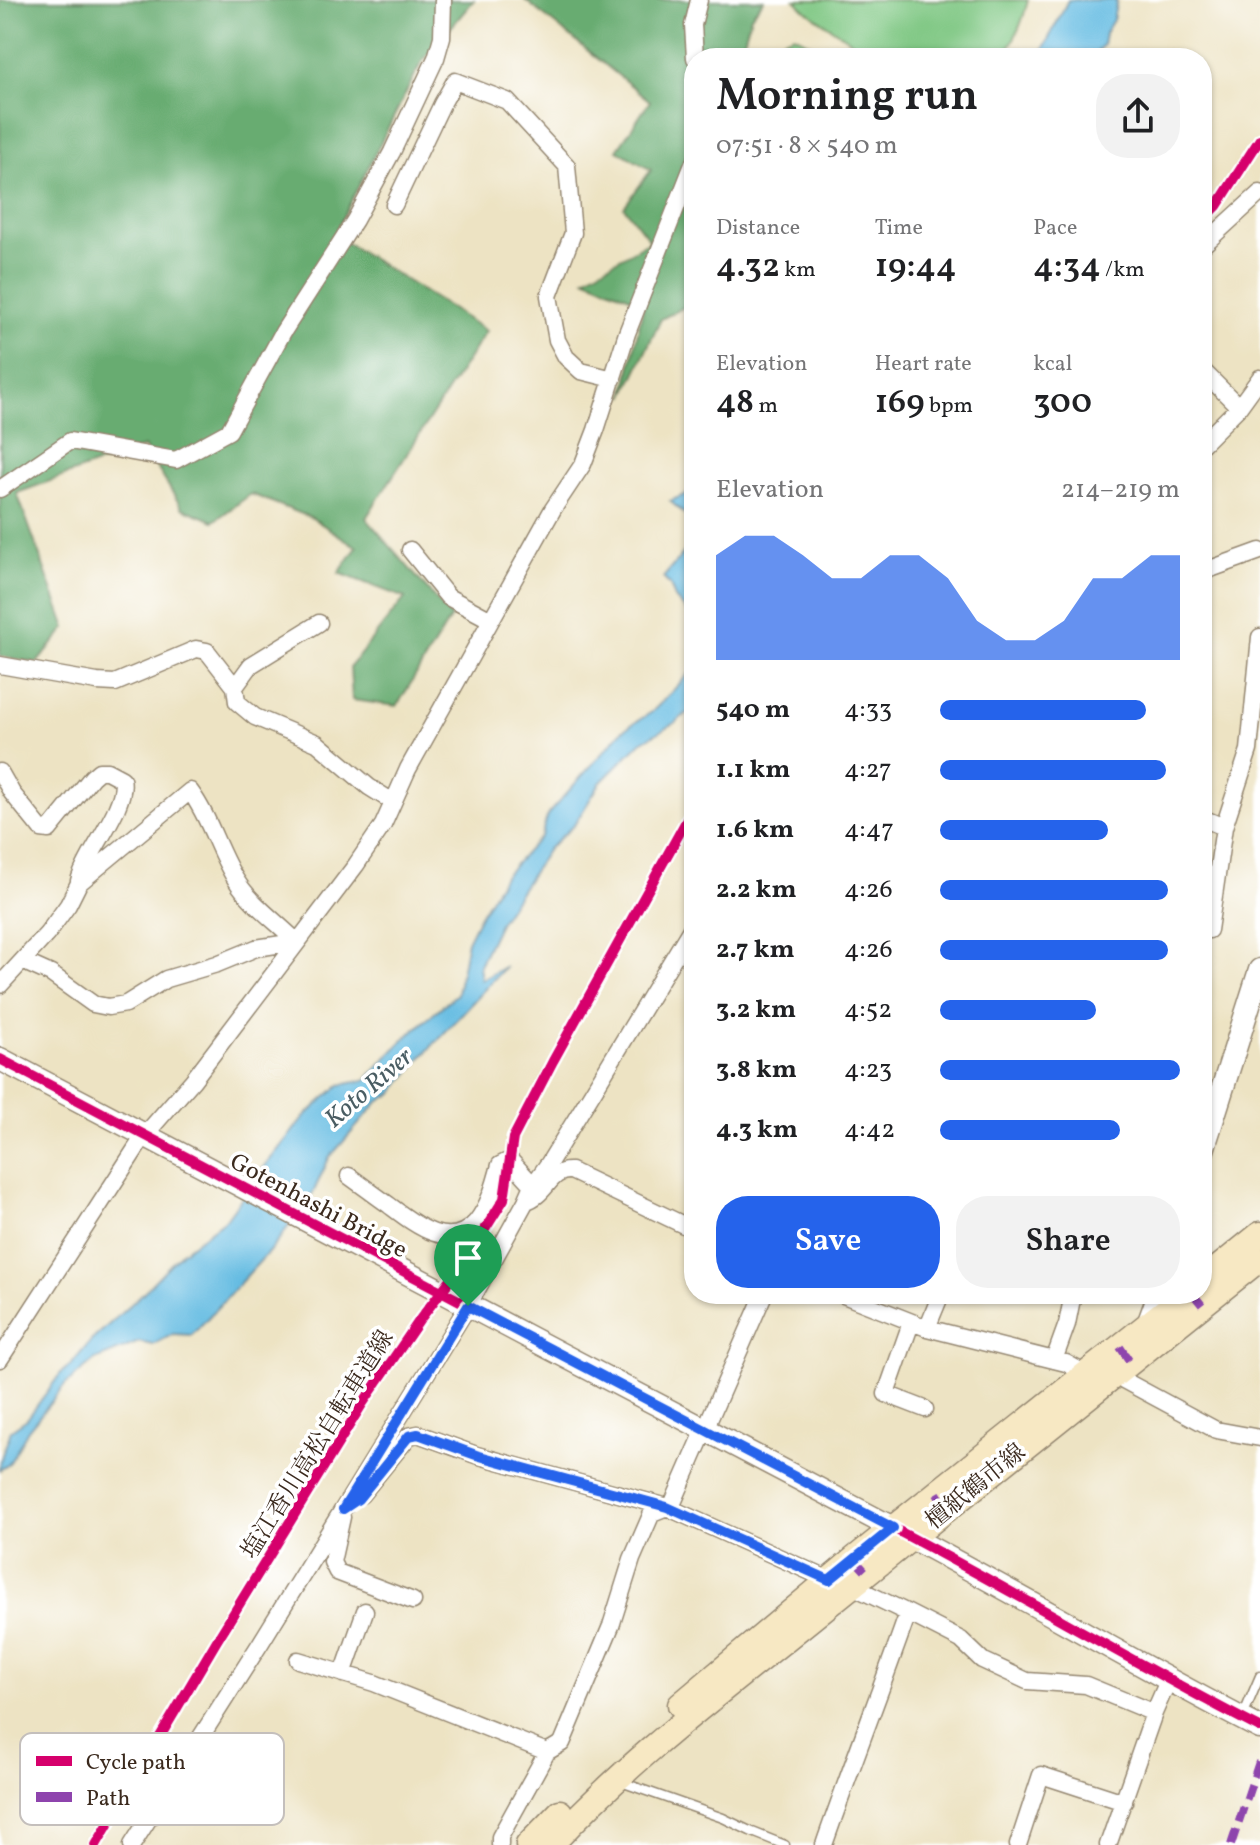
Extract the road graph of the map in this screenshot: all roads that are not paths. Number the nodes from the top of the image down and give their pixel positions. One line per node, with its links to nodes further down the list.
1 (443, 0): 13 (street)
2 (699, 0): 3 (street)
3 (694, 48)
4 (684, 188): 9 (street)
5 (1260, 193): 7 (street)
6 (394, 205): 9 (street)
7 (1212, 237)
8 (1260, 378): 11 (street)
9 (613, 379): 17 (street)
10 (1212, 380): 11 (street)
11 (1239, 407): 12 (street)
12 (1212, 434)
13 (0, 489)
14 (410, 550): 17 (street)
15 (1260, 551): 16 (street)
16 (1212, 568)
17 (491, 620): 23 (street)
18 (319, 623): 21 (street)
19 (1260, 637): 25 (street)
20 (0, 665): 21 (street)
21 (235, 687): 23 (street)
22 (0, 772): 26 (street)
23 (393, 802): 29 (street)
24 (1212, 822): 25 (street)
25 (1224, 827): 27 (street)
26 (79, 883): 29 (street); 30 (street)
27 (1212, 909)
28 (684, 941): 37 (street)
29 (295, 945): 30 (street); 35 (street)
30 (22, 961): 32 (street)
31 (1260, 970): 34 (street)
32 (0, 985)
33 (0, 1059): 35 (street, Gotenhashi Bridge)
34 (1212, 1105)
35 (150, 1139): 50 (street, Gotenhashi Bridge); 54 (street)
36 (349, 1176): 37 (street)
37 (530, 1193): 38 (street); 50 (street)
38 (684, 1225)
39 (1260, 1234): 41 (main road)
40 (1260, 1259): 42 (main road, 檀紙鶴市線)
41 (1212, 1273)
42 (1212, 1298)
43 (760, 1304): 59 (street)
44 (865, 1304): 52 (street)
45 (934, 1304): 52 (street)
46 (1071, 1304): 55 (street)
47 (1156, 1304): 51 (street)
48 (1173, 1304): 51 (main road, 檀紙鶴市線)
49 (1204, 1304): 53 (main road, 檀紙鶴市線)
50 (465, 1305): 59 (street, Gotenhashi Bridge); 62 (street)
51 (1149, 1323): 53 (street); 56 (main road, 檀紙鶴市線)
52 (919, 1326): 55 (street); 58 (street)
53 (1137, 1358): 57 (main road, 檀紙鶴市線)
54 (0, 1359)
55 (1054, 1360): 56 (street)
56 (1086, 1374): 63 (main road, 檀紙鶴市線)
57 (1114, 1375): 60 (street); 63 (main road, 檀紙鶴市線)
58 (925, 1409)
59 (706, 1430): 61 (street); 63 (street, Gotenhashi Bridge)
60 (1260, 1438)
61 (667, 1507): 62 (street); 64 (street); 75 (street)
62 (343, 1509): 65 (street); 74 (street)
63 (902, 1533): 64 (main road, 檀紙鶴市線); 71 (street, Gotenhashi Bridge)
64 (840, 1583): 67 (street); 76 (main road, 檀紙鶴市線); 81 (main road, 檀紙鶴市線)
65 (413, 1601)
66 (365, 1611): 69 (street)
67 (908, 1613): 72 (street); 84 (street)
68 (298, 1660): 69 (street)
69 (343, 1674): 75 (street)
70 (1260, 1676): 73 (lane)
71 (1168, 1681): 72 (street); 73 (street, Gotenhashi Bridge)
72 (1154, 1713): 77 (street)
73 (1251, 1724)
74 (203, 1733)
75 (547, 1752): 80 (street)
76 (616, 1781): 82 (main road, 檀紙鶴市線); 83 (lane)
77 (1124, 1802): 85 (street); 86 (street)
78 (145, 1825): 79 (street)
79 (132, 1845)
80 (500, 1845)
81 (528, 1845)
82 (551, 1845)
83 (785, 1845)
84 (824, 1845)
85 (1018, 1845)
86 (1108, 1845)

